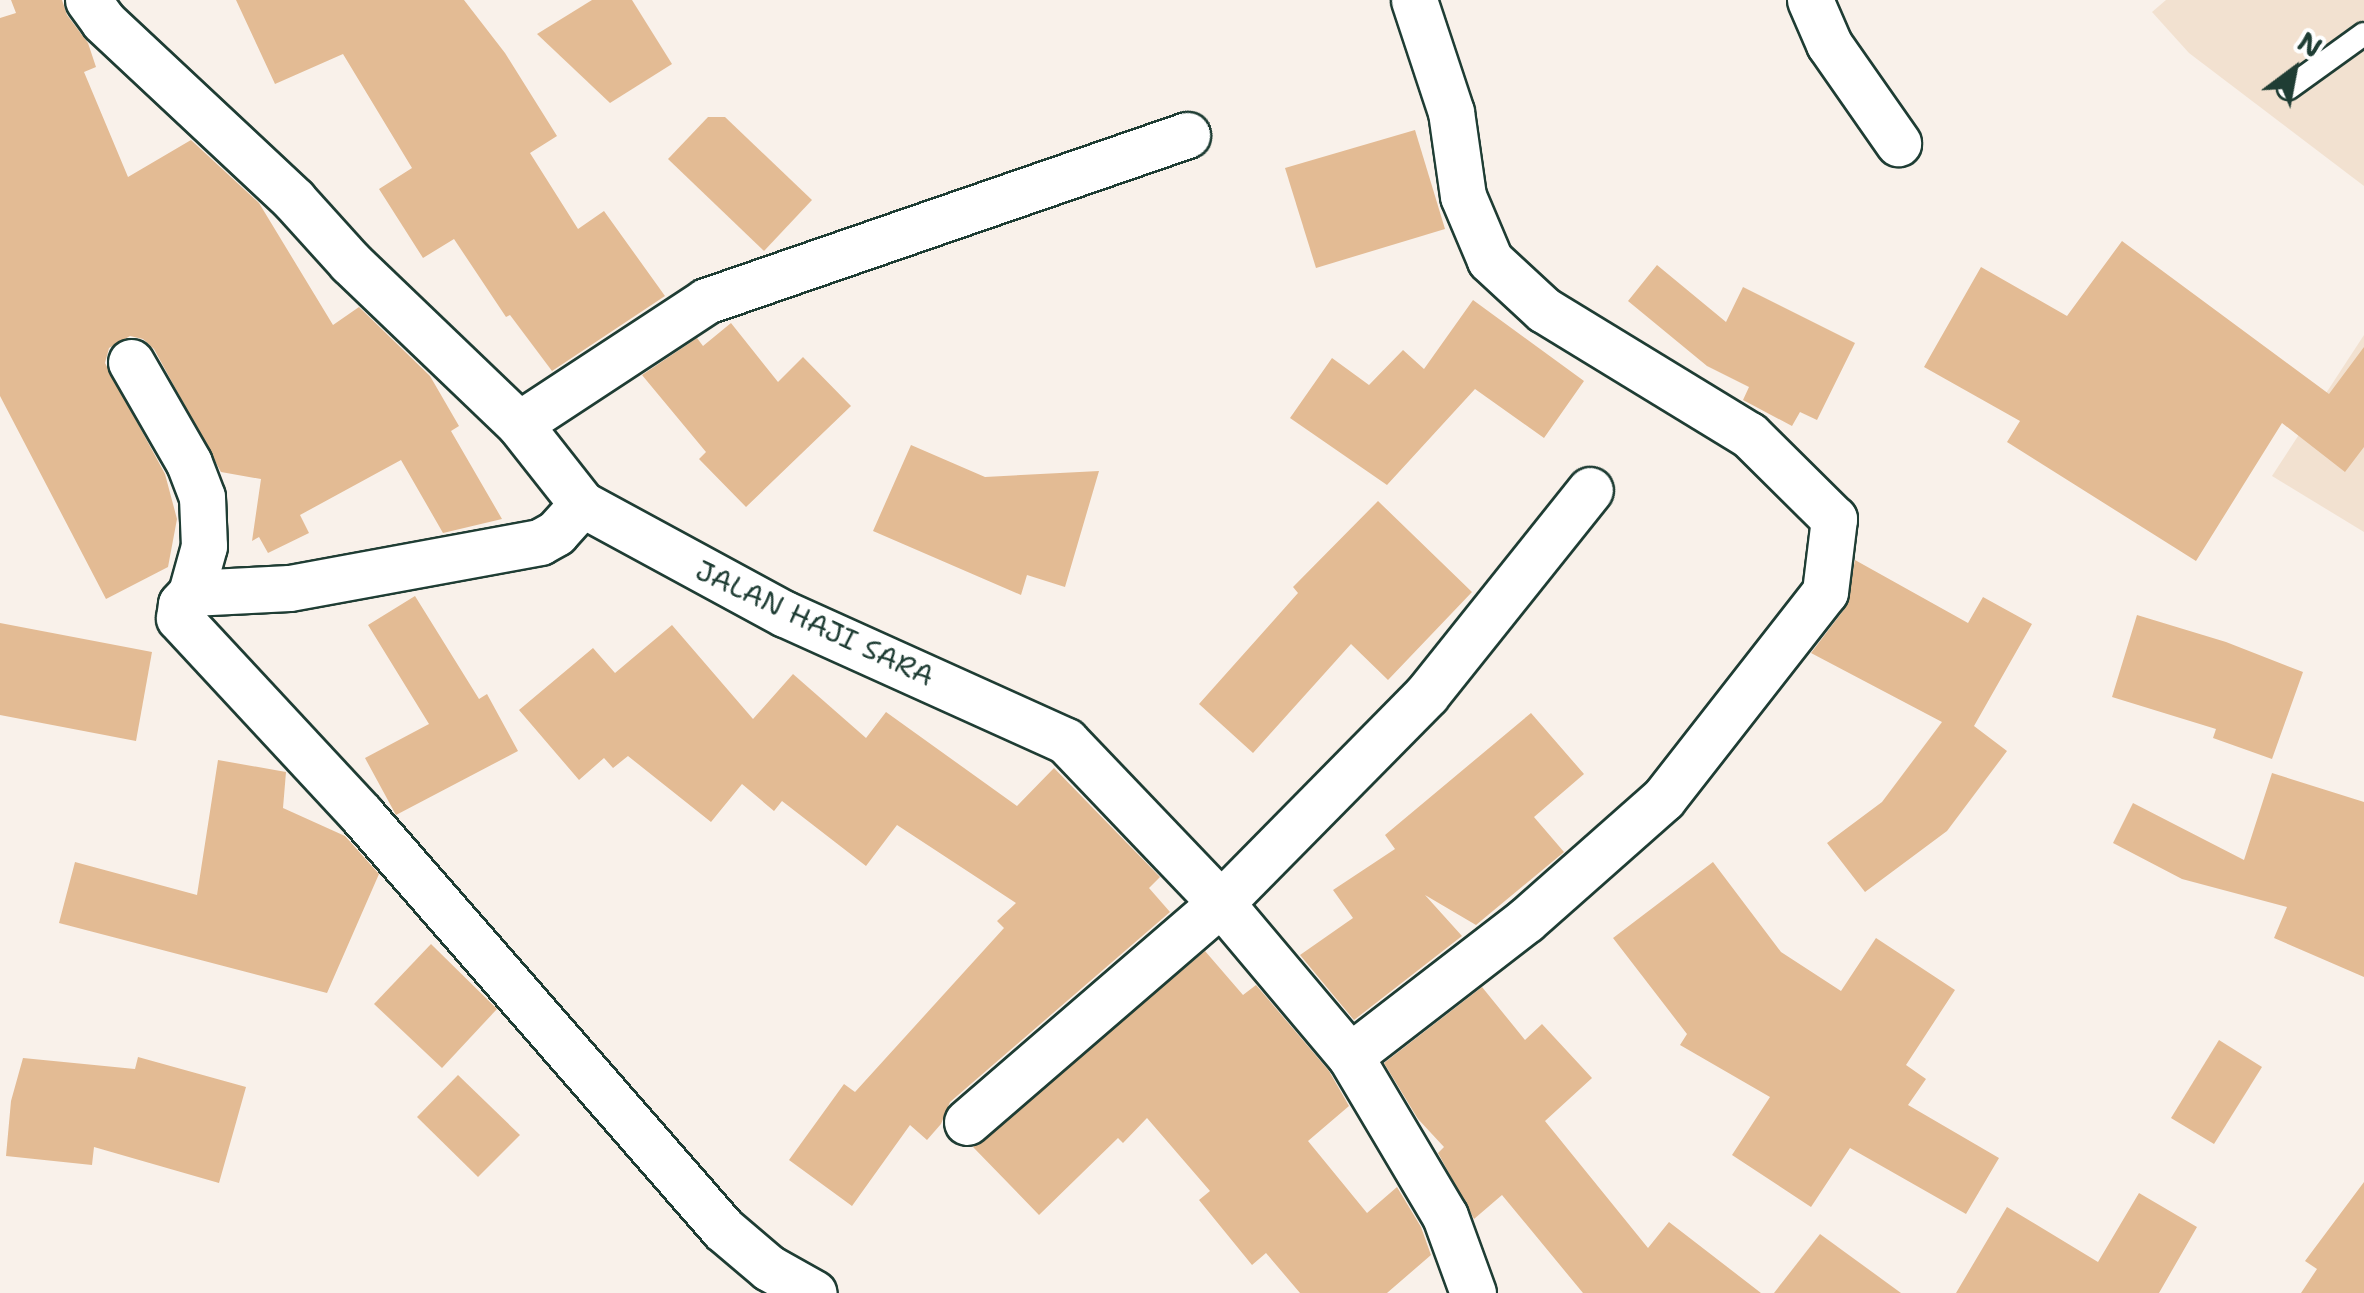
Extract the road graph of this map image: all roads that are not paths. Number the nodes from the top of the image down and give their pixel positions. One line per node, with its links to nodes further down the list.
1 (88, 0): 9 (street, JALAN HAJI SARA)
2 (1414, 0): 14 (street)
3 (1810, 0): 7 (street)
4 (2364, 34): 5 (lane)
5 (2288, 88)
6 (1188, 135): 9 (street)
7 (1898, 144)
8 (131, 362): 12 (street)
9 (519, 424): 11 (street, JALAN HAJI SARA)
10 (1590, 490): 13 (street)
11 (582, 504): 12 (street); 13 (street, JALAN HAJI SARA)
12 (191, 594): 16 (street)
13 (1221, 903): 14 (street, JALAN HAJI SARA); 15 (street)
14 (1350, 1056): 17 (street, JALAN HAJI SARA)
15 (967, 1122)
16 (814, 1293)
17 (1474, 1293)

